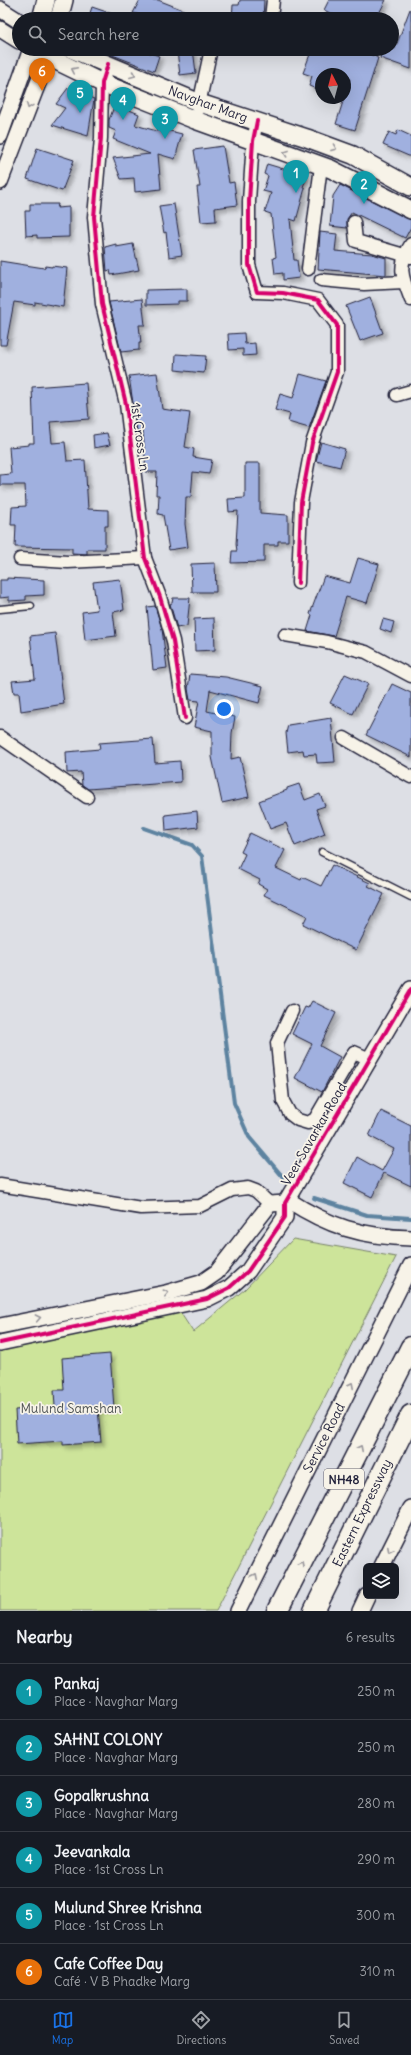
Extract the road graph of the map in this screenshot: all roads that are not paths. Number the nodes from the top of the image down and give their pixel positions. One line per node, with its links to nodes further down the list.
1 (46, 0): 5 (main road)
2 (64, 0): 6 (main road)
3 (273, 0): 7 (street)
4 (0, 9): 8 (street)
5 (43, 12)
6 (61, 12)
7 (272, 12)
8 (12, 17)
9 (0, 29): 10 (street)
10 (12, 37)
11 (29, 56): 23 (street)
12 (48, 56): 26 (street, one-way to 26)
13 (54, 56): 17 (main road, one-way to 13)
14 (88, 56): 16 (main road, Navghar Marg)
15 (210, 56): 20 (street)
16 (108, 64): 17 (street, 1st Cross Ln); 18 (main road, Navghar Marg, one-way to 18)
17 (102, 83): 19 (main road); 37 (street, 1st Cross Ln)
18 (158, 85): 19 (main road); 20 (main road, Navghar Marg)
19 (152, 102): 21 (main road)
20 (200, 103): 21 (street); 22 (main road, Navghar Marg)
21 (195, 120): 24 (main road)
22 (257, 121): 24 (street); 27 (main road, Navghar Marg, one-way to 27)
23 (0, 136)
24 (253, 140): 25 (main road, one-way to 24); 39 (street)
25 (322, 166): 28 (main road); 31 (street)
26 (0, 182)
27 (411, 187)
28 (411, 210)
29 (354, 222): 30 (street)
30 (409, 252): 33 (street)
31 (308, 268)
32 (321, 280): 33 (street)
33 (404, 282): 34 (street)
34 (411, 300)
35 (411, 391): 36 (street)
36 (397, 395)
37 (145, 558): 38 (street); 44 (street, 1st Cross Ln)
38 (20, 559)
39 (298, 583)
40 (31, 606): 41 (lane)
41 (0, 609)
42 (285, 635): 43 (street)
43 (411, 676)
44 (185, 718)
45 (0, 737): 48 (street)
46 (344, 738): 47 (street)
47 (411, 777)
48 (87, 797)
49 (322, 852): 50 (lane)
50 (411, 897)
51 (409, 998): 53 (street, Veer Savarkar Road)
52 (292, 1011): 56 (street)
53 (370, 1059): 54 (street); 55 (street, Veer Savarkar Road)
54 (346, 1065): 55 (street); 56 (street)
55 (361, 1074): 57 (street, Veer Savarkar Road)
56 (333, 1087): 57 (street)
57 (348, 1096): 59 (street, Veer Savarkar Road)
58 (0, 1185): 60 (street)
59 (286, 1201): 60 (street); 61 (street); 64 (street, Veer Savarkar Road)
60 (270, 1204): 63 (street, one-way to 60)
61 (411, 1238)
62 (411, 1265): 70 (street, Service Road, one-way to 62)
63 (0, 1326)
64 (0, 1343)
65 (411, 1347): 71 (highway, NH48, one-way to 65)
66 (411, 1415): 72 (highway, Eastern Expressway / NH48)
67 (411, 1508): 68 (street, one-way to 68)
68 (384, 1563)
69 (366, 1599): 73 (street)
70 (238, 1611)
71 (277, 1611)
72 (314, 1611)
73 (360, 1611)

